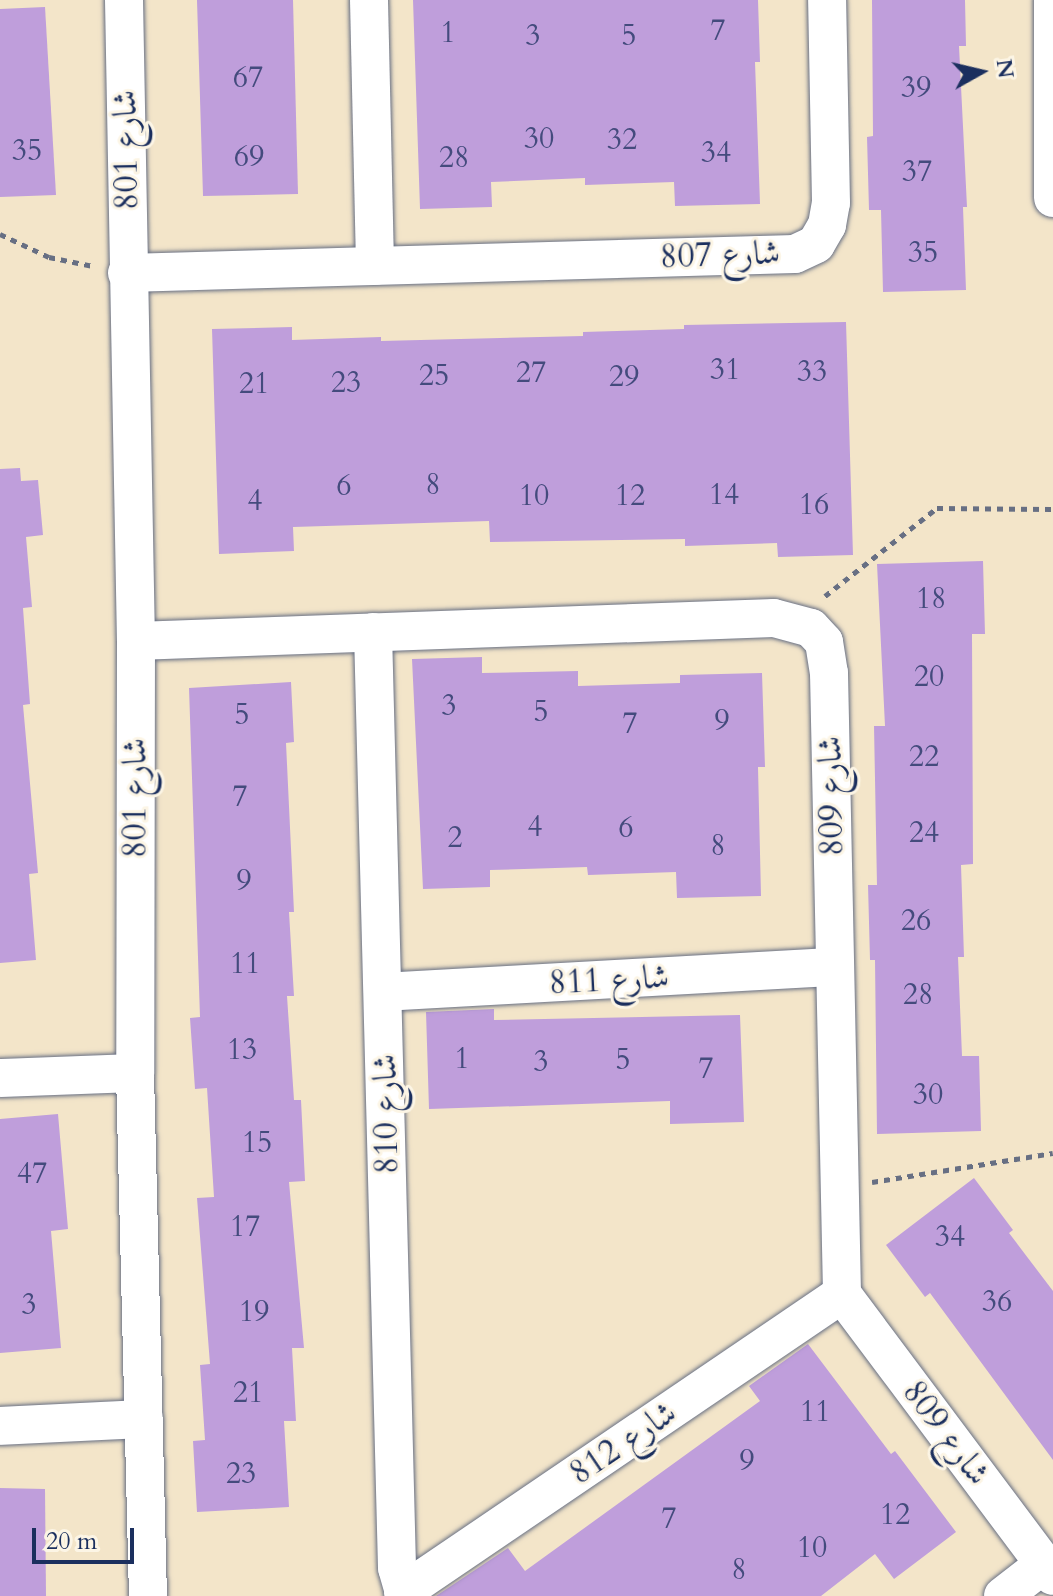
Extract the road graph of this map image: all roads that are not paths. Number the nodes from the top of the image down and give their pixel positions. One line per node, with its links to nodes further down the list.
1 (124, 0): 7 (street, شارع 801)
2 (369, 0): 6 (street)
3 (827, 0): 6 (street, شارع 807)
4 (1053, 0): 5 (street)
5 (1053, 198)
6 (375, 266): 7 (street, شارع 807)
7 (127, 273): 9 (street, شارع 801)
8 (373, 632): 9 (street); 10 (street, شارع 809); 11 (street, شارع 810)
9 (136, 641): 12 (street, شارع 801)
10 (834, 967): 11 (street, شارع 811); 14 (street, شارع 809)
11 (383, 992): 18 (street, شارع 810)
12 (135, 1073): 13 (street); 15 (street, شارع 801)
13 (0, 1078)
14 (842, 1294): 17 (street, شارع 809); 18 (street, شارع 812)
15 (144, 1419): 16 (street); 19 (street, شارع 801)
16 (0, 1426)
17 (1048, 1571): 20 (street)
18 (404, 1594)
19 (148, 1596)
20 (1003, 1596)

